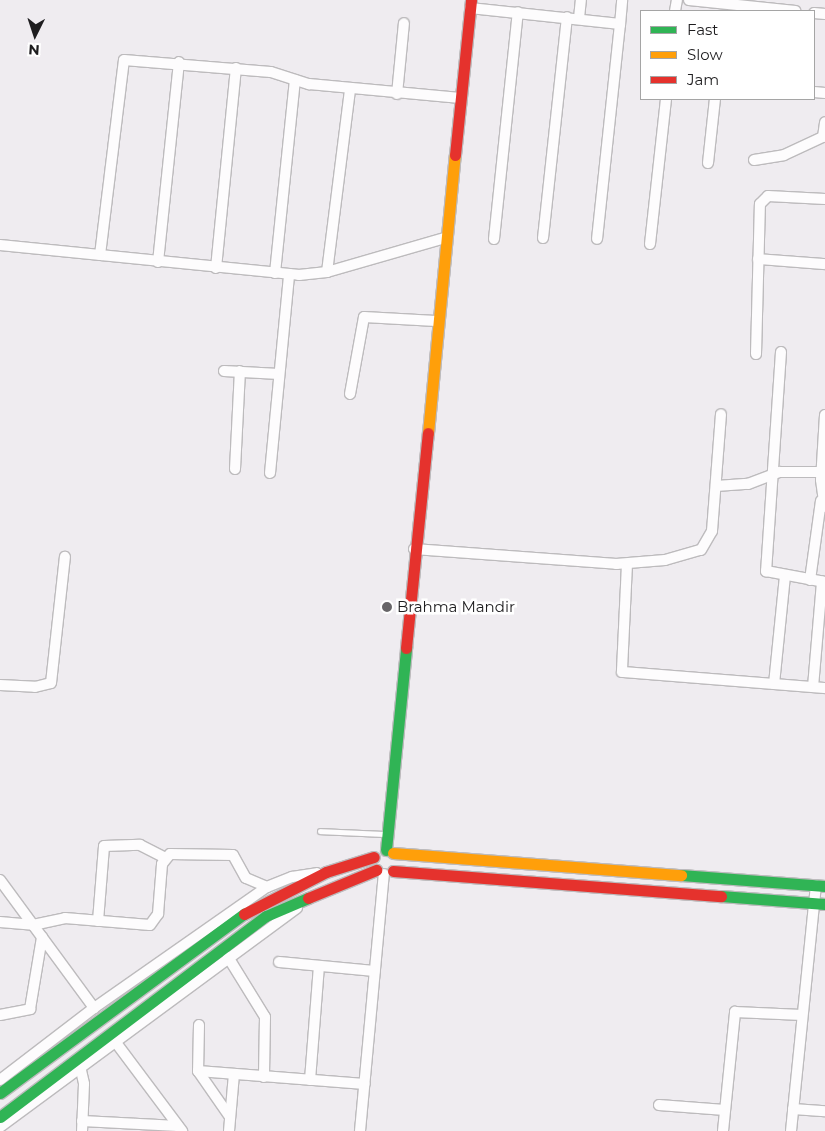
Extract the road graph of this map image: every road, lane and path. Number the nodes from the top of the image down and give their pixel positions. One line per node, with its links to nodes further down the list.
1 (581, 0): 10 (street)
2 (622, 0): 12 (street)
3 (689, 0): 6 (street)
4 (471, 4): 8 (street); 18 (main road)
5 (778, 5): 6 (street); 7 (street)
6 (724, 7)
7 (792, 10)
8 (518, 12): 9 (street); 28 (street)
9 (567, 17): 10 (street); 27 (street)
10 (579, 18): 12 (street)
11 (404, 24): 17 (street)
12 (620, 25): 29 (street)
13 (178, 62): 14 (street); 32 (street); 34 (street)
14 (236, 68): 15 (street); 36 (street)
15 (295, 80): 16 (street); 38 (street)
16 (350, 89): 17 (street); 37 (street)
17 (397, 94): 18 (street)
18 (460, 98): 26 (main road)
19 (666, 100): 30 (street)
20 (715, 100): 24 (street)
21 (825, 122): 22 (street)
22 (824, 137): 23 (street)
23 (754, 160)
24 (708, 163)
25 (825, 199): 33 (street)
26 (445, 238): 37 (street); 40 (main road)
27 (543, 238)
28 (494, 239)
29 (597, 239)
30 (650, 244)
31 (0, 245): 32 (street)
32 (100, 255): 34 (street)
33 (758, 259): 35 (street); 42 (street)
34 (158, 262): 36 (street)
35 (825, 264)
36 (216, 268): 38 (street)
37 (327, 272): 39 (street)
38 (275, 273): 39 (street)
39 (289, 274): 45 (street)
40 (436, 321): 46 (street); 55 (main road)
41 (781, 352): 52 (street)
42 (756, 354)
43 (224, 371): 44 (street)
44 (240, 372): 45 (street); 49 (street)
45 (279, 374): 51 (street)
46 (350, 394)
47 (721, 414): 53 (street)
48 (825, 415): 50 (street)
49 (235, 469)
50 (821, 472): 52 (street); 54 (street)
51 (270, 473)
52 (771, 474): 53 (street); 58 (street)
53 (716, 486): 57 (street)
54 (823, 504): 59 (street)
55 (414, 549): 57 (street); 66 (main road)
56 (65, 557): 62 (street)
57 (627, 564): 61 (street)
58 (785, 576): 59 (street); 61 (street)
59 (810, 580): 60 (street)
60 (824, 582): 63 (street)
61 (774, 684): 63 (street)
62 (0, 685)
63 (813, 687): 64 (street)
64 (825, 688)
65 (320, 831): 66 (lane)
66 (387, 834): 67 (main road)
67 (390, 852): 69 (main road); 71 (main road); 73 (main road)
68 (164, 857): 74 (street); 77 (street); 77 (street)
69 (374, 857): 70 (main road); 71 (main road)
70 (326, 872): 74 (street); 97 (main road)
71 (384, 872): 75 (main road); 76 (main road); 84 (street)
72 (0, 880): 79 (street)
73 (820, 885): 76 (street)
74 (267, 888): 85 (street)
75 (323, 891): 81 (street); 102 (main road)
76 (820, 904): 87 (street)
77 (98, 921): 79 (street)
78 (0, 922): 79 (street)
79 (33, 925): 80 (street)
80 (42, 937): 85 (street); 86 (street)
81 (228, 956): 89 (street); 93 (street)
82 (279, 962): 83 (street)
83 (320, 966): 84 (street); 95 (street)
84 (375, 971): 96 (street)
85 (94, 1008): 94 (street)
86 (0, 1015)
87 (802, 1015): 99 (street); 100 (street)
88 (199, 1025): 91 (street)
89 (114, 1040): 90 (street); 106 (street)
90 (80, 1066): 104 (street); 105 (street)
91 (198, 1071): 92 (street); 103 (street)
92 (234, 1074): 93 (street); 103 (street)
93 (264, 1077): 95 (street)
94 (0, 1080)
95 (310, 1080): 96 (street)
96 (364, 1084): 108 (street)
97 (0, 1093)
98 (659, 1105): 100 (street)
99 (793, 1109): 101 (street); 110 (street)
100 (725, 1110): 109 (street)
101 (825, 1111)
102 (0, 1116)
103 (230, 1117): 107 (street)
104 (82, 1126): 106 (street)
105 (0, 1127)
106 (180, 1129)
107 (229, 1131)
108 (360, 1131)
109 (723, 1131)
110 (791, 1131)

